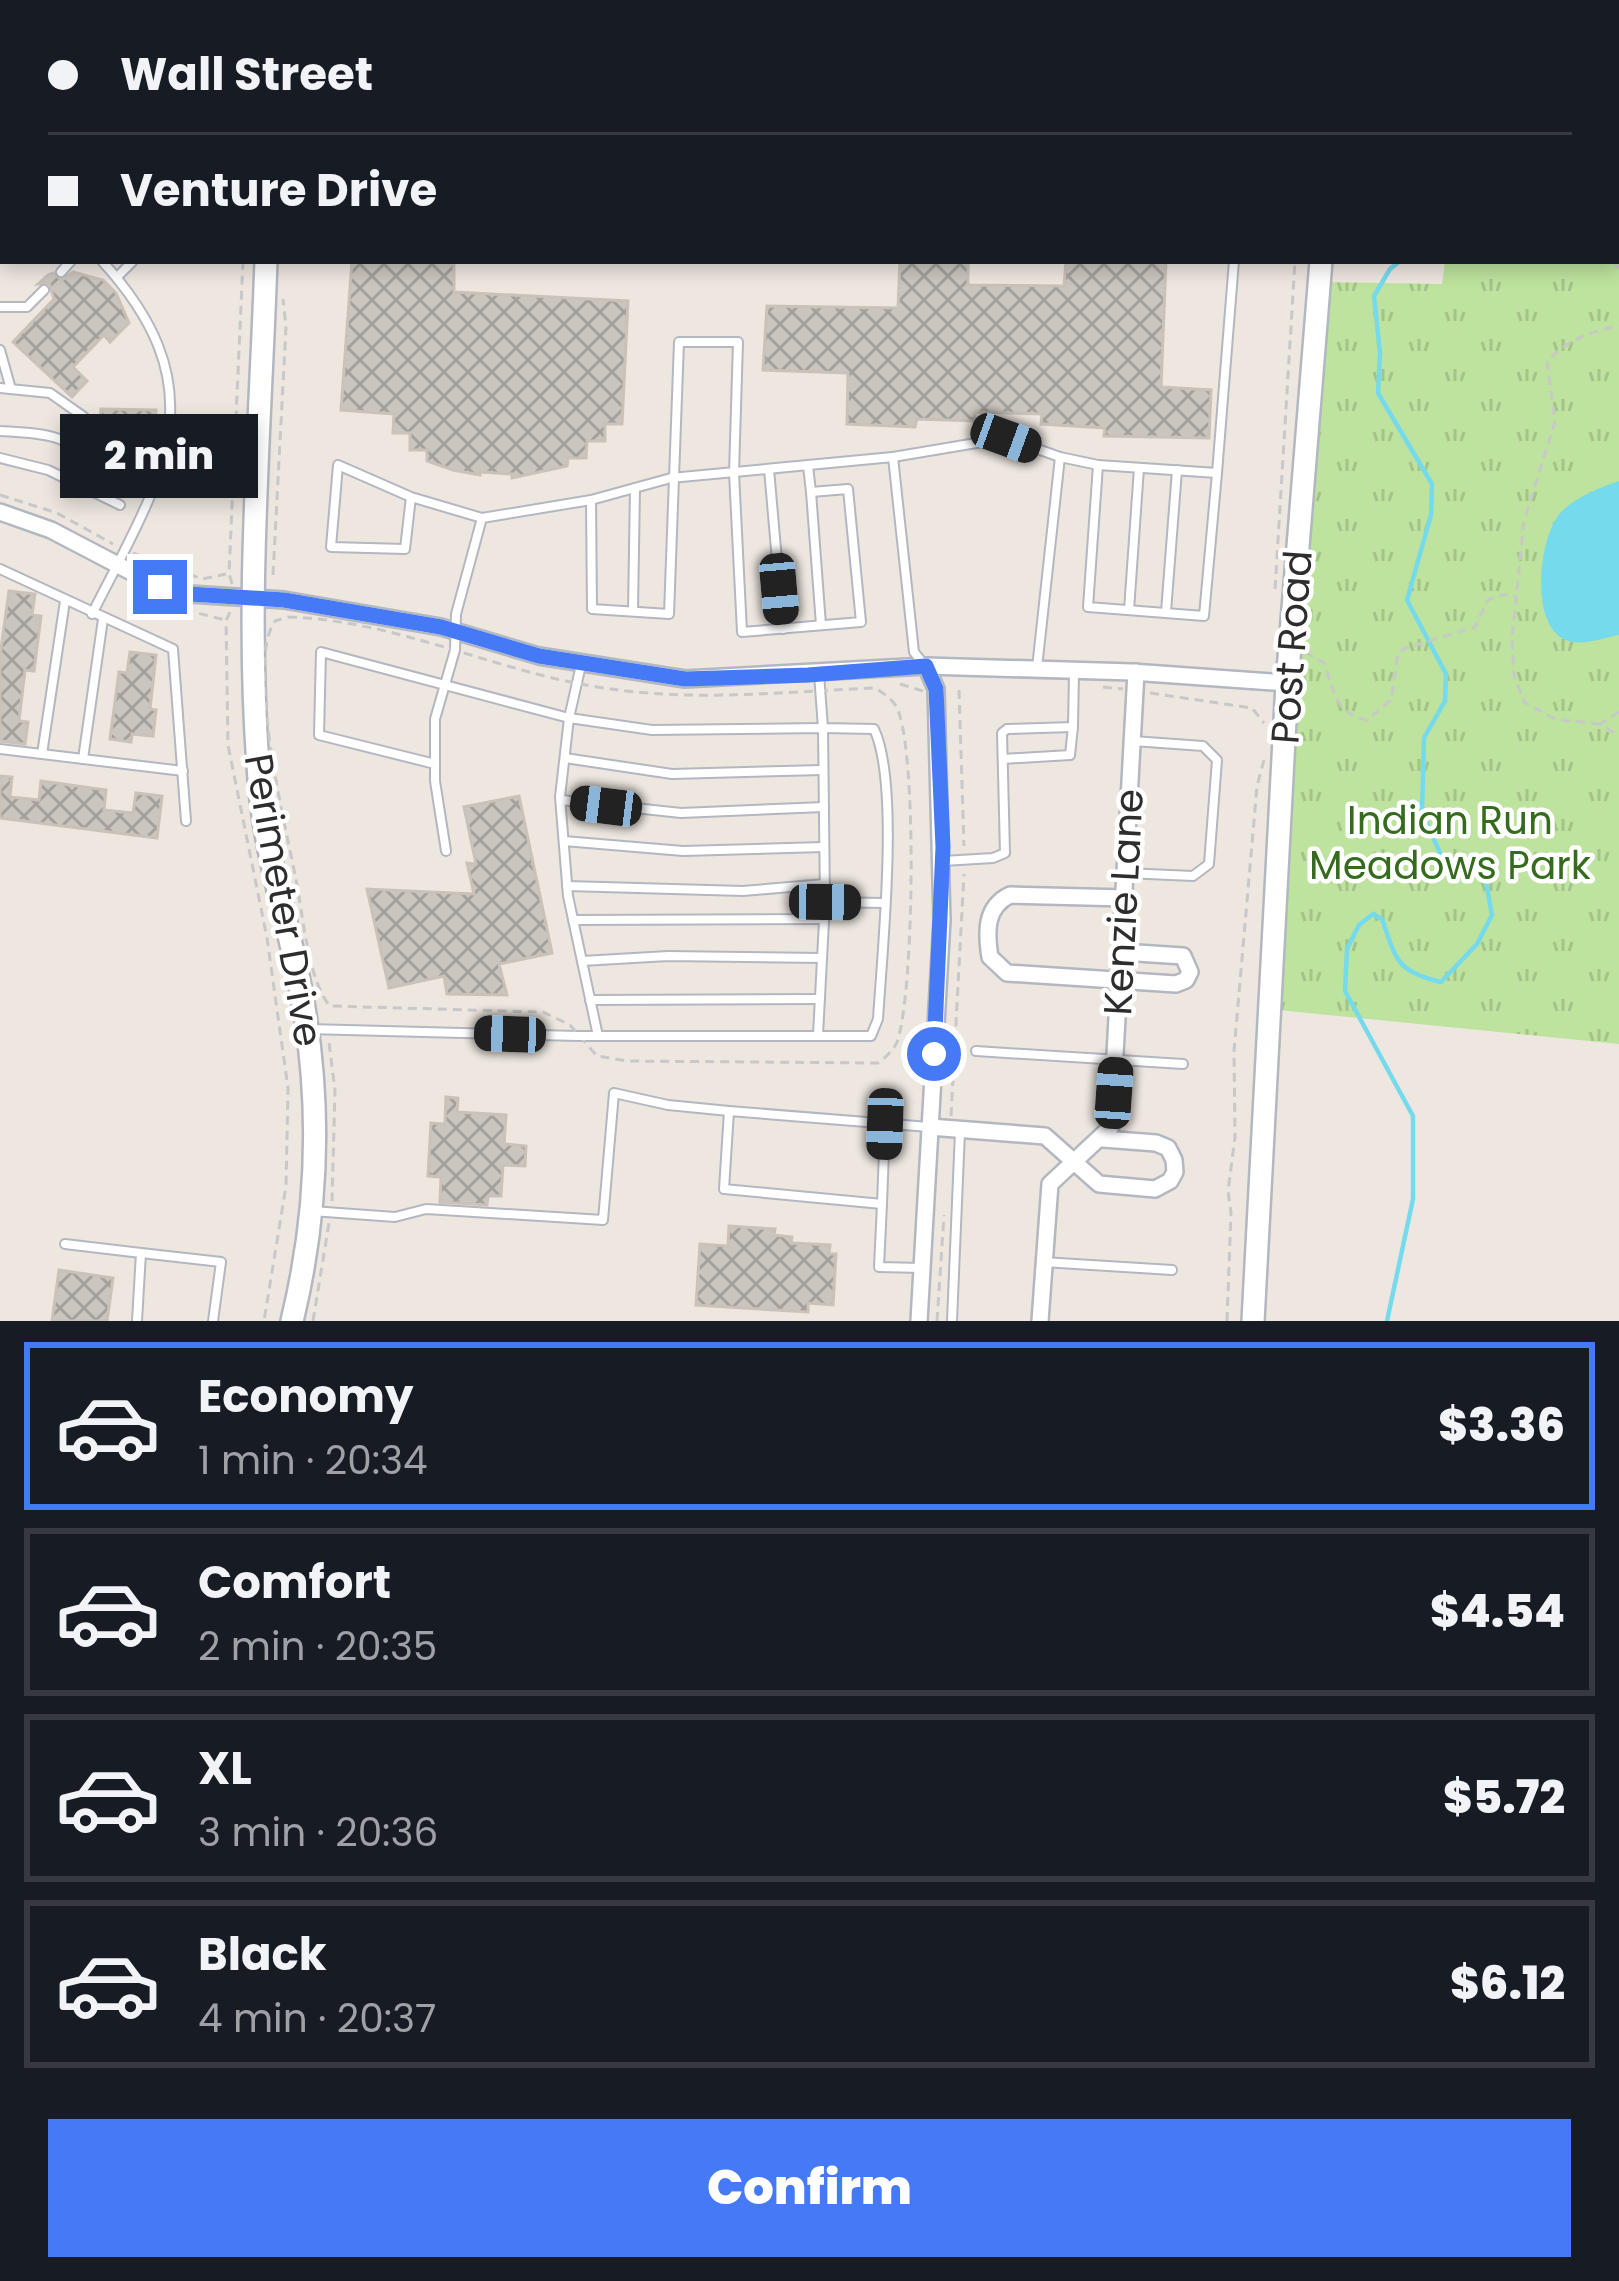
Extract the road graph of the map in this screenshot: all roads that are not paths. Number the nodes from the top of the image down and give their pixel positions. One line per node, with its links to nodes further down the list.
1 (68, 264): 7 (lane)
2 (105, 264): 8 (lane)
3 (130, 264): 8 (lane)
4 (266, 264): 38 (main road, Perimeter Drive)
5 (1234, 264): 26 (lane)
6 (1321, 264): 54 (main road, Post Road)
7 (61, 272)
8 (117, 278): 23 (lane)
9 (44, 290): 10 (lane)
10 (0, 307)
11 (0, 350): 12 (lane)
12 (6, 388): 14 (lane)
13 (0, 431): 14 (lane)
14 (79, 447): 18 (lane)
15 (893, 457): 16 (lane); 20 (lane); 49 (lane)
16 (1060, 457): 19 (lane); 50 (lane)
17 (0, 458): 33 (lane)
18 (97, 464)
19 (1098, 465): 22 (lane); 40 (lane)
20 (808, 466): 24 (lane); 30 (lane)
21 (129, 467): 23 (lane)
22 (1138, 468): 25 (lane); 40 (lane)
23 (162, 470): 36 (lane)
24 (769, 470): 27 (lane); 46 (lane)
25 (1177, 470): 26 (lane); 42 (lane)
26 (1217, 472): 42 (lane)
27 (734, 473): 28 (lane); 28 (lane); 46 (lane)
28 (676, 478): 29 (lane); 41 (lane)
29 (635, 488): 32 (lane); 41 (lane)
30 (811, 492): 45 (lane); 45 (lane)
31 (411, 497): 31 (lane); 35 (lane)
32 (591, 500): 35 (lane); 41 (lane)
33 (120, 505)
34 (0, 512): 36 (street)
35 (482, 518): 47 (lane)
36 (121, 558): 38 (street); 43 (lane)
37 (0, 569): 39 (lane)
38 (260, 598): 47 (street); 89 (main road, Perimeter Drive)
39 (65, 601): 43 (lane); 61 (lane)
40 (1129, 610): 42 (lane)
41 (633, 611)
42 (1166, 613)
43 (92, 614): 44 (lane)
44 (104, 619): 63 (lane); 67 (lane)
45 (821, 625): 46 (lane)
46 (783, 628)
47 (456, 632): 48 (street); 55 (lane)
48 (581, 663): 53 (street); 56 (lane)
49 (926, 666): 50 (street); 53 (street); 74 (street)
50 (1037, 668): 51 (street)
51 (1074, 670): 52 (street); 57 (lane)
52 (1136, 672): 54 (street); 59 (street, Kenzie Lane)
53 (819, 674): 58 (lane)
54 (1287, 683): 114 (main road, Post Road)
55 (446, 684): 56 (lane); 65 (lane); 65 (lane)
56 (569, 718): 58 (lane); 62 (lane)
57 (1073, 727): 64 (lane); 64 (lane)
58 (823, 728): 66 (lane); 80 (lane)
59 (1131, 740): 75 (street, Kenzie Lane); 75 (lane)
60 (0, 749): 61 (lane)
61 (42, 754): 63 (lane)
62 (565, 758): 66 (lane); 68 (lane)
63 (83, 759): 67 (lane)
64 (1003, 759): 74 (lane)
65 (435, 764): 73 (lane)
66 (824, 770): 69 (lane)
67 (183, 771): 70 (lane)
68 (561, 800): 69 (lane); 71 (lane)
69 (824, 807): 72 (lane)
70 (186, 820)
71 (564, 841): 72 (lane); 77 (lane)
72 (824, 847): 76 (lane)
73 (446, 851)
74 (943, 860): 97 (street)
75 (1124, 873): 78 (street, Kenzie Lane)
76 (825, 884): 77 (lane); 79 (lane)
77 (567, 886): 81 (lane)
78 (1126, 898): 83 (street, Kenzie Lane); 86 (street)
79 (825, 902): 80 (lane); 82 (lane)
80 (884, 903): 91 (lane)
81 (573, 920): 82 (lane); 85 (lane)
82 (824, 920): 84 (lane)
83 (1122, 952): 86 (street, Kenzie Lane); 86 (street)
84 (822, 958): 85 (lane); 87 (lane)
85 (582, 962): 88 (lane)
86 (1121, 980): 93 (street, Kenzie Lane)
87 (820, 999): 88 (lane); 91 (lane)
88 (590, 1000): 90 (lane)
89 (307, 1030): 90 (lane); 102 (main road, Perimeter Drive)
90 (598, 1036): 91 (lane)
91 (818, 1036)
92 (976, 1051): 93 (lane)
93 (1116, 1060): 94 (lane); 99 (street, Kenzie Lane)
94 (1183, 1064)
95 (729, 1111): 96 (lane); 101 (lane); 102 (lane)
96 (885, 1124): 97 (lane); 101 (lane)
97 (930, 1127): 98 (street); 106 (street)
98 (955, 1129): 100 (street); 112 (lane)
99 (1103, 1138): 100 (street); 100 (street)
100 (1075, 1164): 105 (street)
101 (882, 1204): 106 (lane)
102 (311, 1210): 110 (main road, Perimeter Drive)
103 (65, 1244): 104 (lane)
104 (141, 1253): 108 (lane); 109 (lane)
105 (1043, 1262): 107 (lane); 113 (street)
106 (922, 1268): 111 (street)
107 (1172, 1270)
108 (137, 1321)
109 (213, 1321)
110 (292, 1321)
111 (919, 1321)
112 (952, 1321)
113 (1040, 1321)
114 (1253, 1321)

